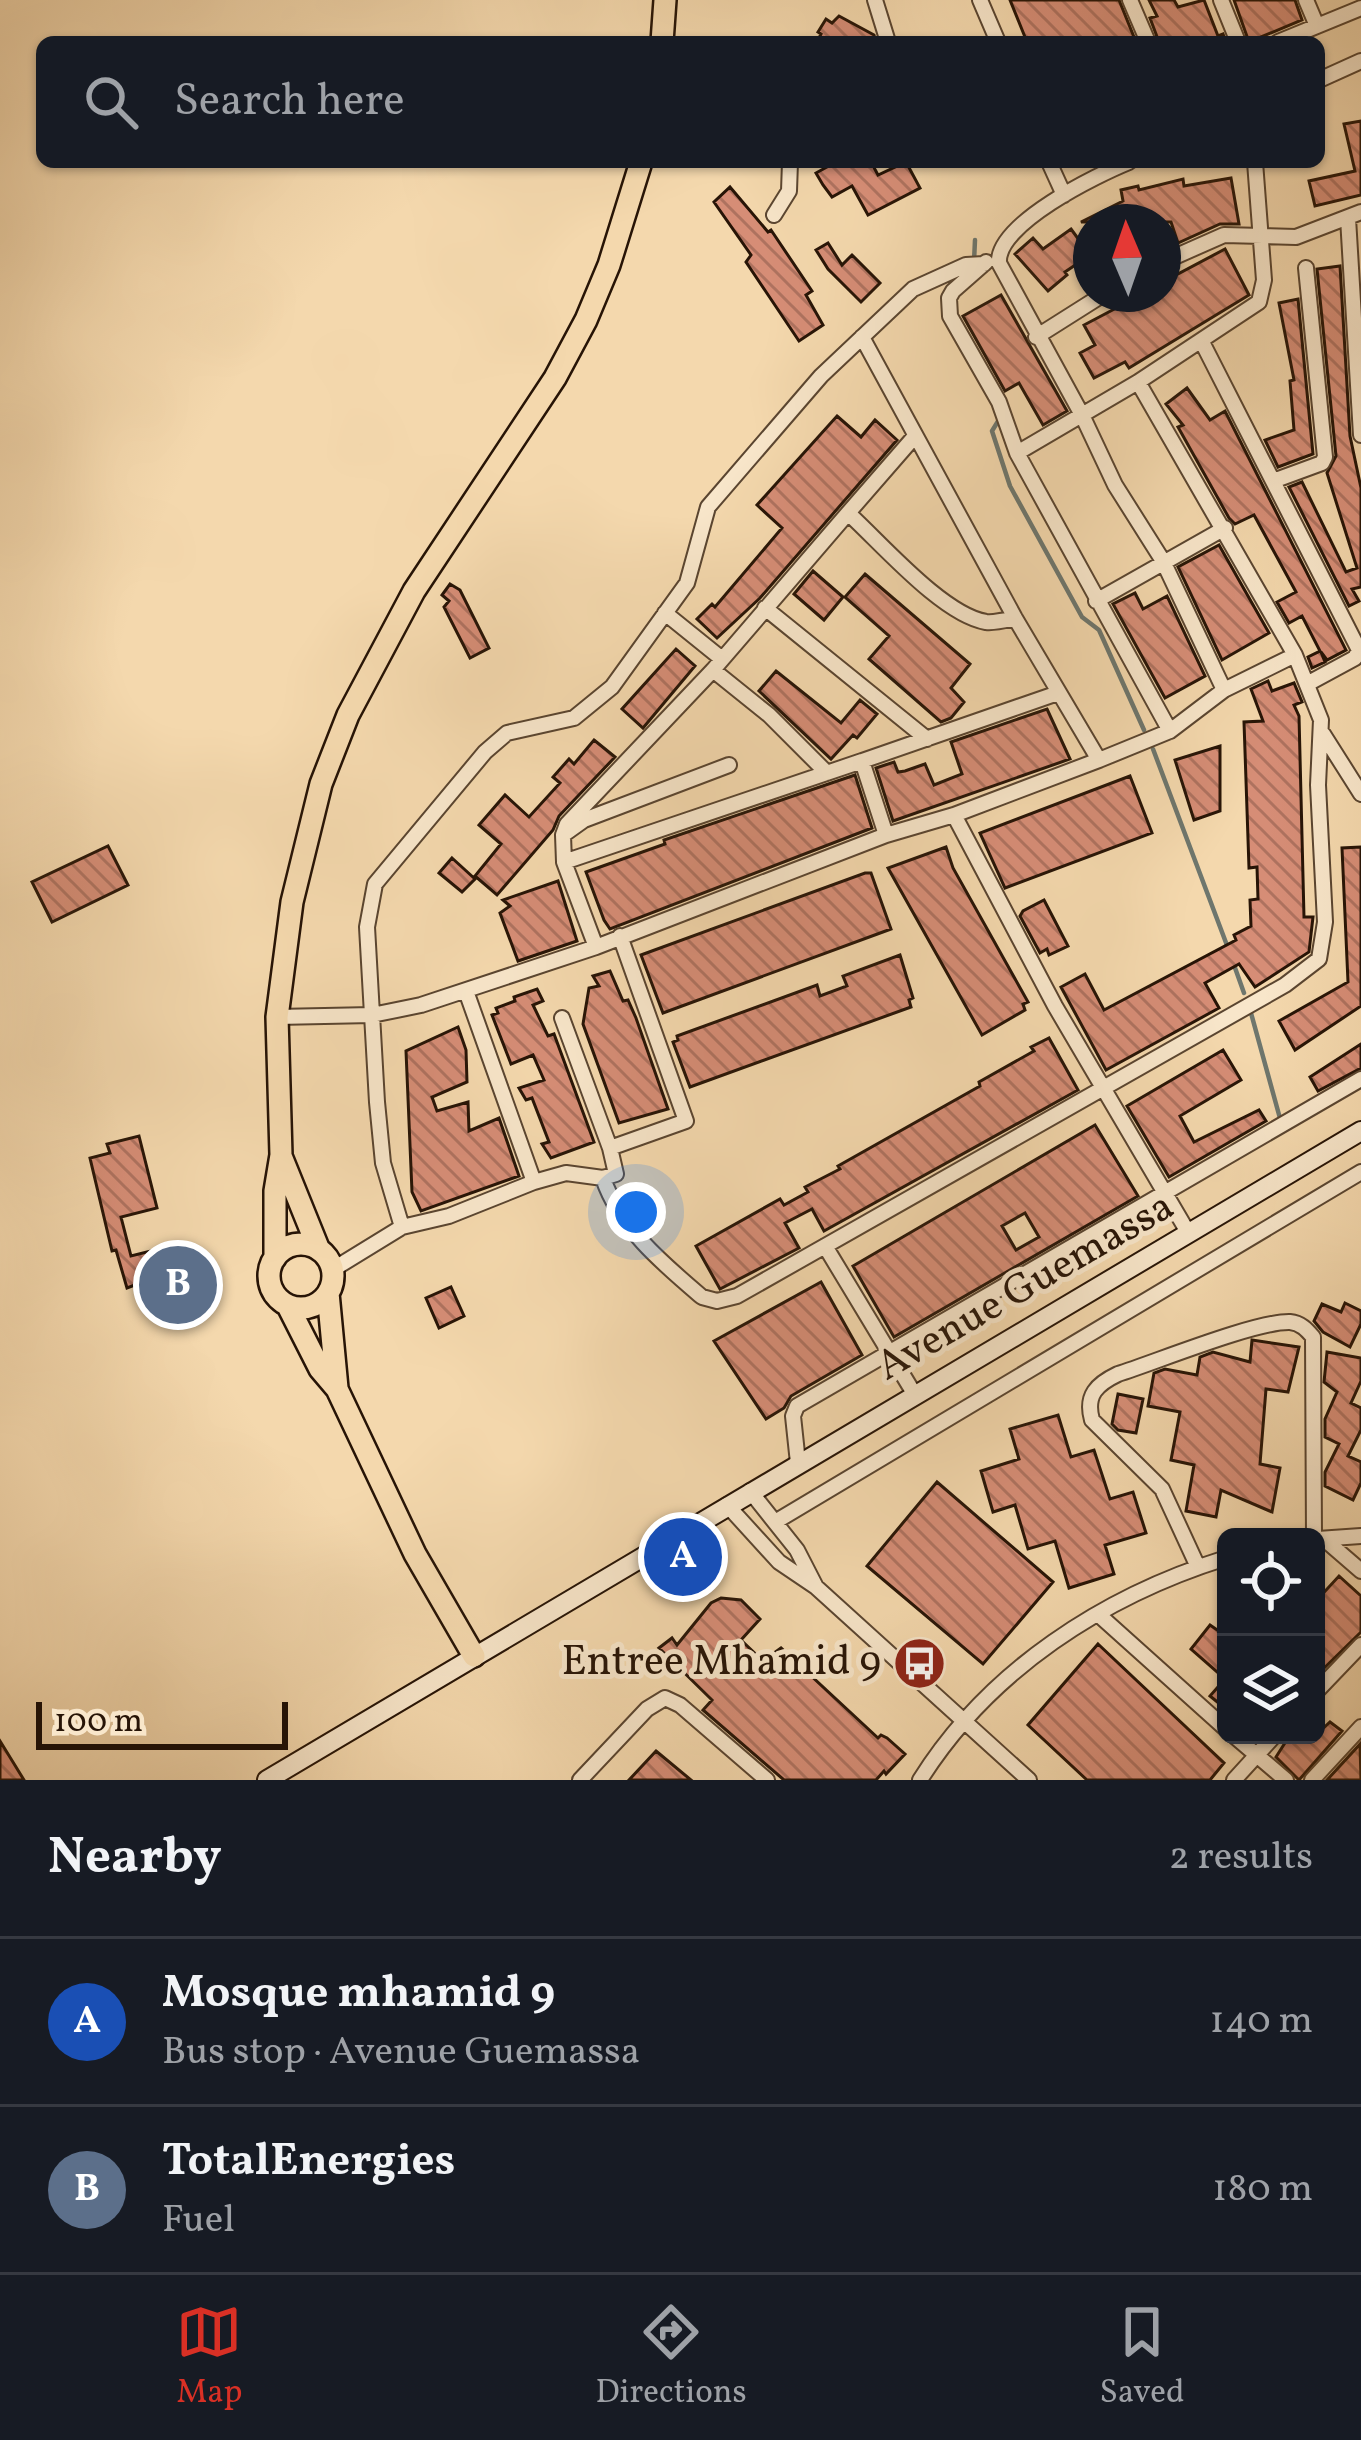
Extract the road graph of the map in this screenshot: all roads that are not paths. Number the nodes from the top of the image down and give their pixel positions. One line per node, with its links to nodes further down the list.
1 (665, 0): 9 (main road)
2 (875, 0): 10 (street)
3 (980, 0): 11 (street)
4 (1130, 0): 12 (street)
5 (1221, 0): 13 (street)
6 (1306, 0): 8 (street)
7 (1361, 8): 8 (street)
8 (1317, 26): 14 (street)
9 (662, 36)
10 (887, 36)
11 (995, 36)
12 (1145, 36)
13 (1236, 36)
14 (1293, 36)
15 (1361, 61): 16 (street)
16 (1325, 77)
17 (639, 168): 68 (main road)
18 (790, 168): 23 (street)
19 (1052, 168): 22 (street)
20 (1117, 168): 22 (street)
21 (1255, 168): 25 (street)
22 (1064, 195): 27 (street)
23 (774, 215)
24 (1354, 215): 25 (street); 33 (street)
25 (1261, 238): 26 (street); 32 (street)
26 (1181, 254)
27 (991, 259): 30 (street); 31 (street); 38 (street)
28 (1306, 268): 39 (street)
29 (1076, 312): 31 (street)
30 (862, 337): 37 (street); 45 (street)
31 (1036, 337): 35 (street)
32 (1202, 342): 34 (street); 39 (street)
33 (1359, 378): 36 (street)
34 (1138, 382): 35 (street); 41 (street)
35 (1082, 416): 38 (street); 42 (street)
36 (1361, 435)
37 (915, 436): 40 (street); 46 (street)
38 (1017, 452): 43 (street)
39 (1273, 482): 49 (street)
40 (848, 513): 44 (street); 46 (street)
41 (1225, 528): 42 (street); 47 (street)
42 (1163, 562): 43 (street); 50 (street)
43 (1096, 601): 52 (street)
44 (765, 608): 48 (street); 54 (street)
45 (665, 614): 48 (street); 67 (street)
46 (1015, 618): 51 (street)
47 (1294, 655): 49 (street); 50 (street)
48 (717, 665): 58 (street); 61 (street)
49 (1307, 684): 53 (street)
50 (1224, 690): 52 (street)
51 (1058, 693): 54 (street); 55 (street)
52 (1170, 731): 55 (street)
53 (1323, 734): 59 (street); 71 (street)
54 (927, 740): 56 (street)
55 (1099, 760): 60 (street)
56 (862, 761): 58 (street); 62 (street)
57 (729, 765): 61 (street)
58 (827, 773): 63 (street)
59 (1361, 794)
60 (954, 815): 62 (street); 71 (street)
61 (562, 835): 63 (street)
62 (886, 835): 64 (street)
63 (563, 862): 65 (street)
64 (620, 936): 65 (street); 73 (street)
65 (596, 947): 66 (street)
66 (466, 991): 67 (street); 77 (street)
67 (372, 1015): 68 (street); 79 (street)
68 (277, 1018): 74 (main road)
69 (562, 1018): 73 (street)
70 (1361, 1079): 78 (street)
71 (1101, 1086): 78 (street); 81 (street)
72 (1361, 1131): 80 (main road, Avenue Guemassa)
73 (610, 1148): 76 (street)
74 (281, 1155): 82 (main road); 83 (main road)
75 (1361, 1172): 93 (street)
76 (603, 1178): 77 (street); 81 (street)
77 (534, 1182): 79 (street)
78 (1164, 1195): 80 (street); 87 (street)
79 (402, 1227): 84 (street)
80 (1189, 1234): 89 (main road, Avenue Guemassa)
81 (825, 1246): 87 (street)
82 (319, 1250): 83 (main road); 84 (main road)
83 (275, 1258): 86 (main road)
84 (332, 1270): 85 (main road)
85 (328, 1293): 86 (main road); 88 (main road)
86 (288, 1306): 88 (main road)
87 (889, 1355): 89 (street); 90 (street)
88 (337, 1389): 104 (main road)
89 (914, 1395): 90 (main road, Avenue Guemassa)
90 (798, 1463): 91 (main road, Avenue Guemassa)
91 (750, 1491): 92 (main road, Avenue Guemassa); 93 (street)
92 (727, 1504): 101 (street); 104 (main road, Avenue Guemassa)
93 (775, 1522): 101 (street)
94 (1318, 1528): 99 (street)
95 (1361, 1536): 96 (street)
96 (1325, 1538)
97 (1325, 1543): 100 (street)
98 (1217, 1561): 99 (street)
99 (1198, 1567): 102 (street)
100 (1361, 1571)
101 (816, 1587): 107 (street)
102 (1099, 1615): 106 (street); 107 (street)
103 (1358, 1655): 105 (street)
104 (474, 1656): 112 (main road, Avenue Guemassa)
105 (1325, 1684)
106 (1217, 1721)
107 (964, 1722): 115 (street); 116 (street)
108 (1358, 1737): 119 (street)
109 (1243, 1744): 111 (street)
110 (1266, 1744): 111 (street)
111 (1256, 1755): 117 (street); 118 (street)
112 (267, 1780)
113 (580, 1780): 114 (street)
114 (767, 1780)
115 (920, 1780)
116 (1029, 1780)
117 (1234, 1780)
118 (1286, 1780)
119 (1312, 1780)

